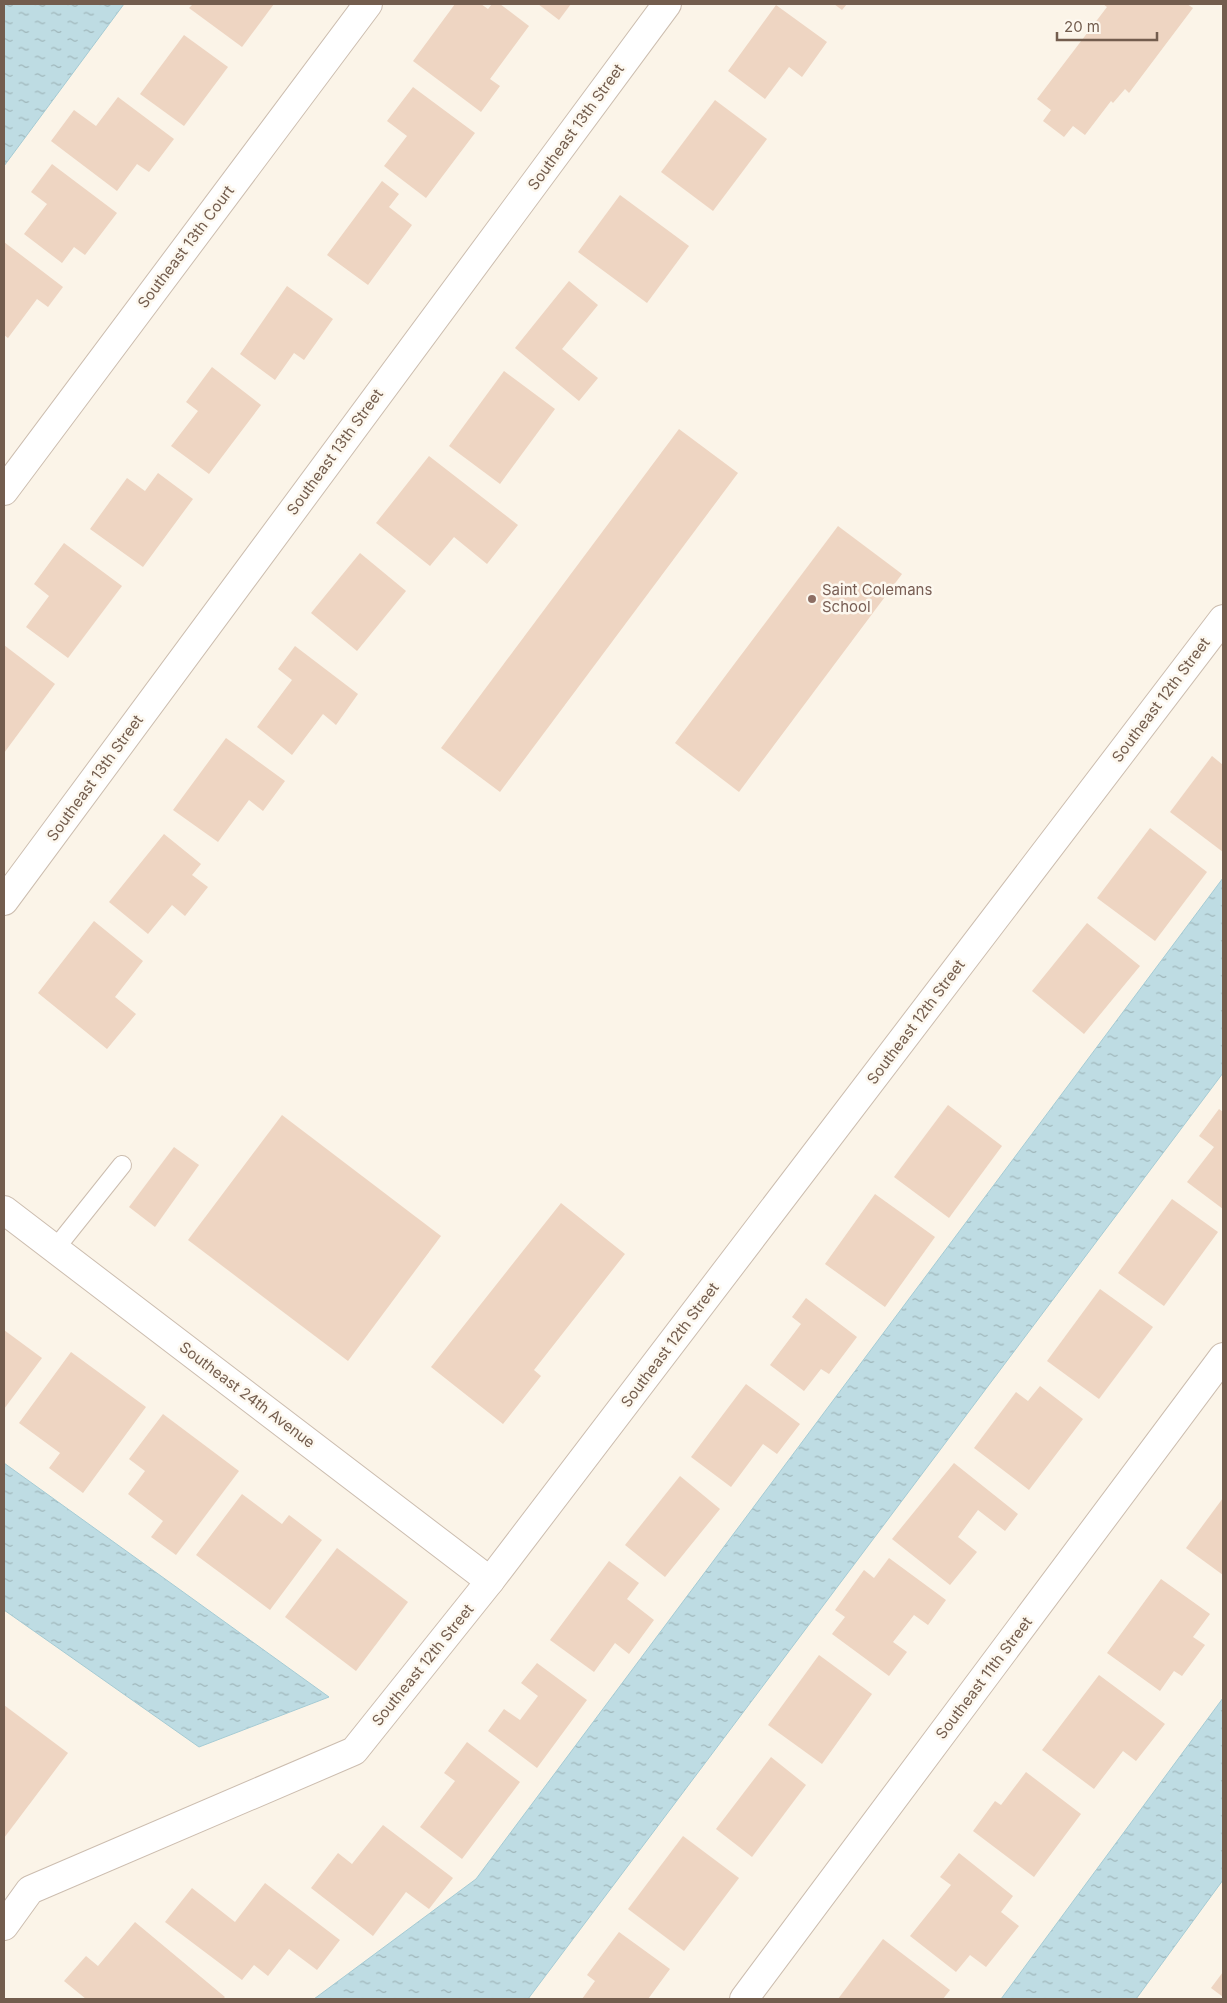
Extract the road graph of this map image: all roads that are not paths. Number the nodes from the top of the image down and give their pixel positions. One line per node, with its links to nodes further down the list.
1 (368, 4): 3 (street, Southeast 13th Court)
2 (667, 4): 5 (street, Southeast 13th Street)
3 (4, 491)
4 (1223, 619): 10 (street, Southeast 12th Street)
5 (4, 901)
6 (122, 1165): 8 (lane)
7 (4, 1210): 8 (street, Southeast 24th Avenue)
8 (55, 1249): 10 (street, Southeast 24th Avenue)
9 (1223, 1357): 12 (street, Southeast 11th Street)
10 (490, 1581): 11 (street, Southeast 12th Street)
11 (4, 1926)
12 (744, 1999)

